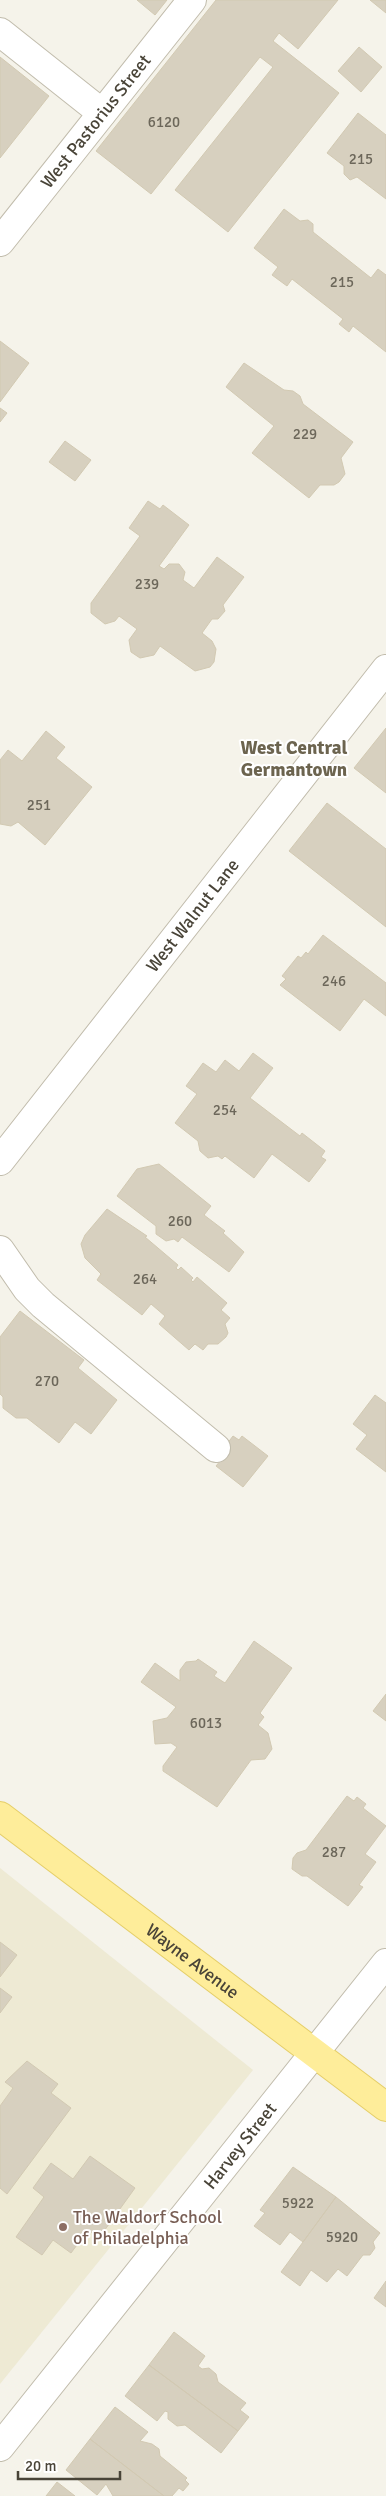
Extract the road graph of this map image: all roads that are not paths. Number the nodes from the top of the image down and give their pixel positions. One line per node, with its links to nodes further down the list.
1 (192, 0): 3 (street, West Pastorius Street)
2 (0, 32): 3 (street)
3 (102, 113): 4 (street, West Pastorius Street)
4 (0, 242)
5 (386, 669): 6 (street, West Walnut Lane)
6 (0, 1161)
7 (0, 1250): 8 (street)
8 (216, 1448)
9 (0, 1816): 11 (main road, Wayne Avenue)
10 (386, 1963): 11 (street, Harvey Street)
11 (315, 2054): 12 (main road, Wayne Avenue); 13 (street, Harvey Street)
12 (386, 2108)
13 (0, 2447)

